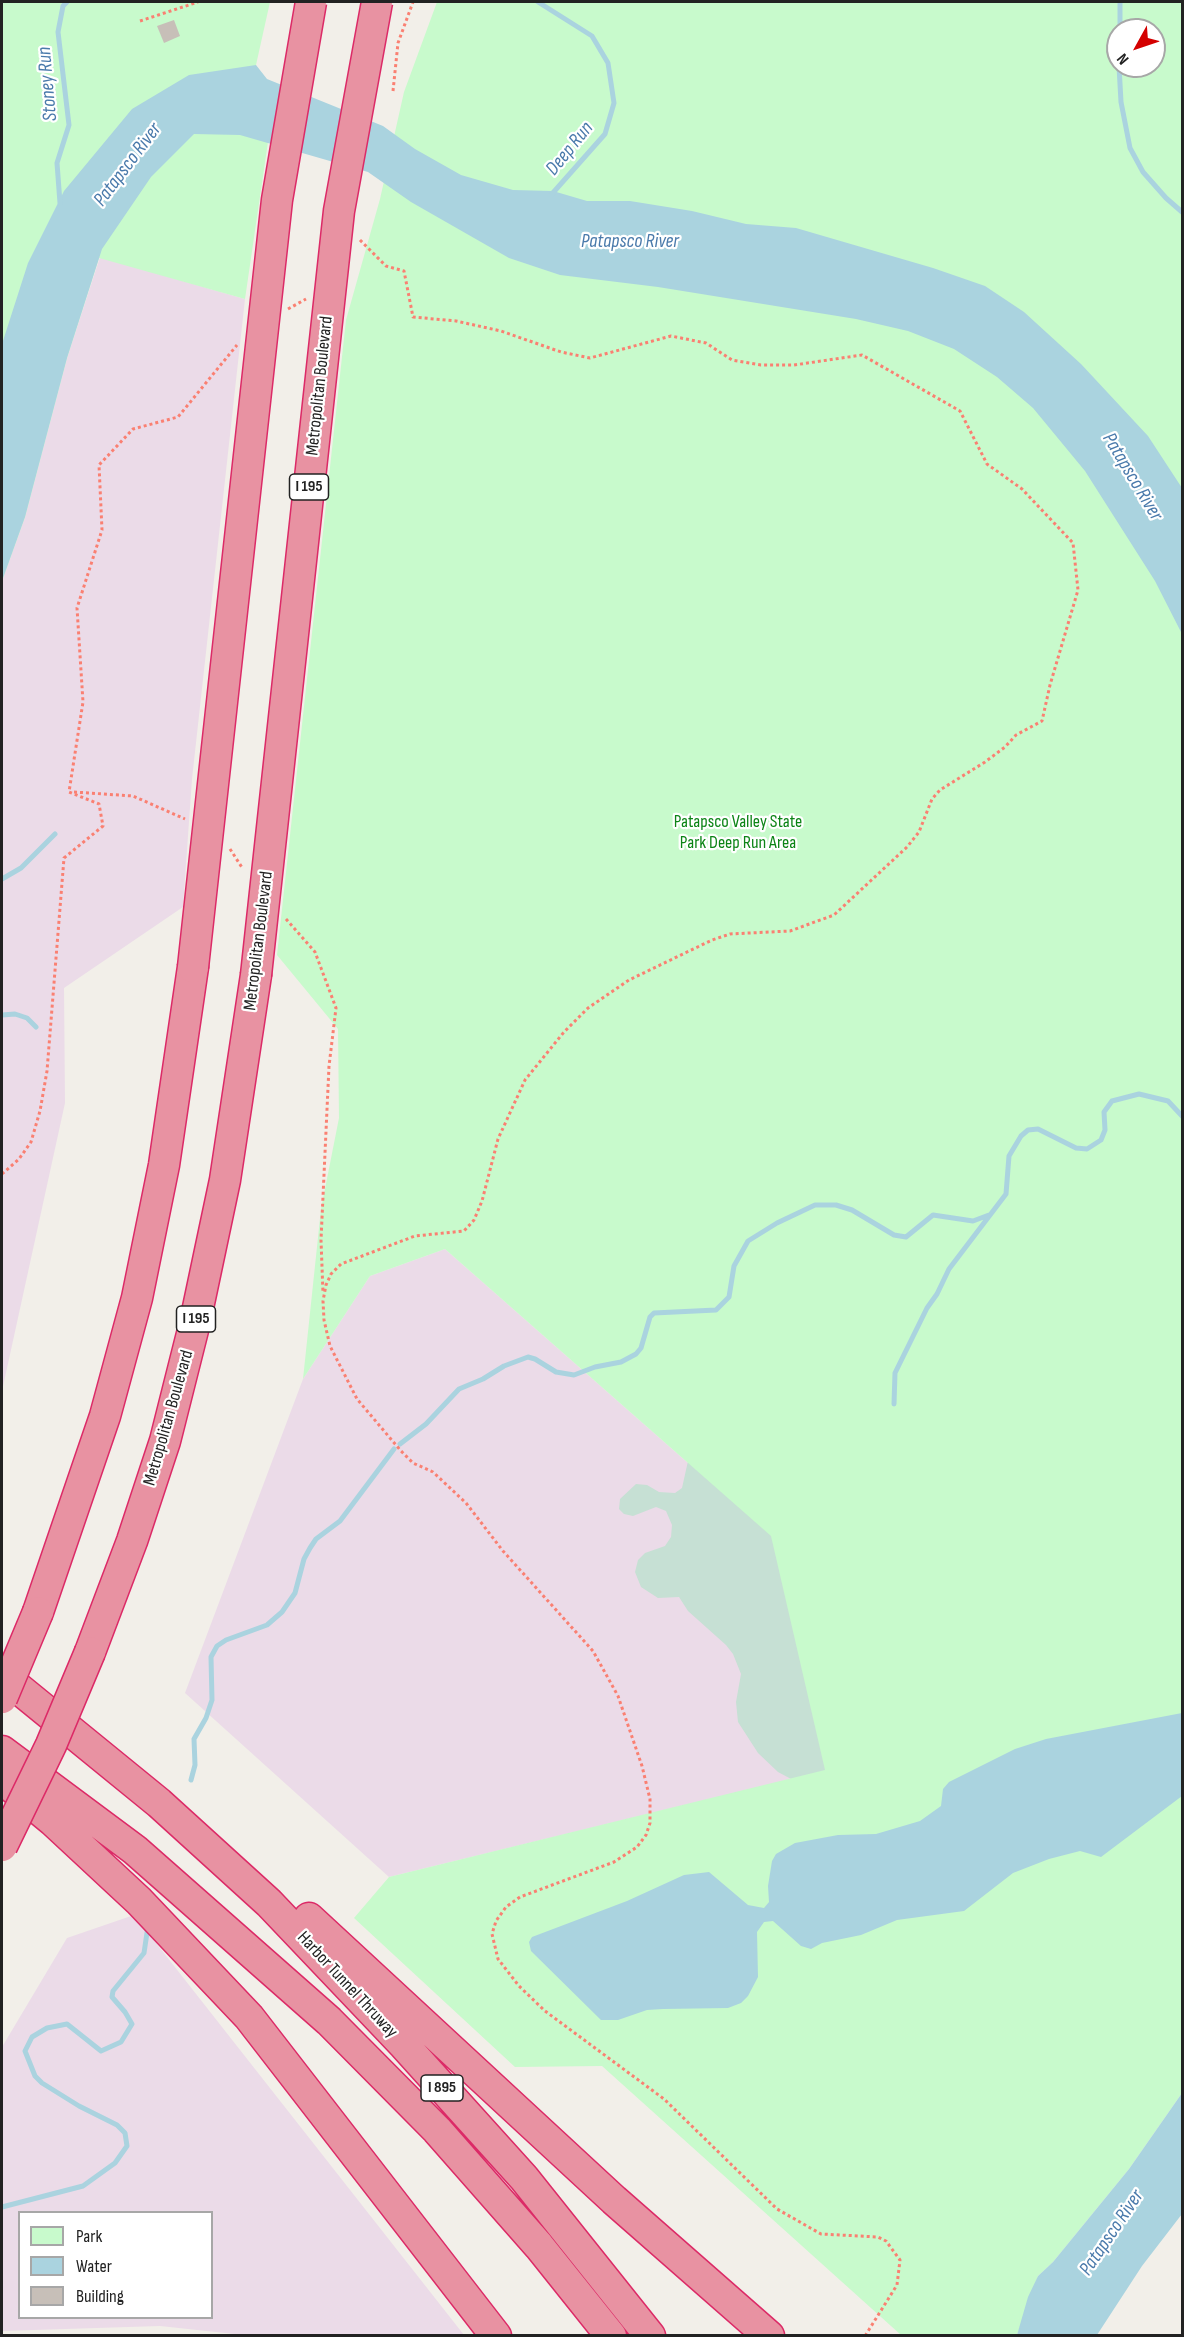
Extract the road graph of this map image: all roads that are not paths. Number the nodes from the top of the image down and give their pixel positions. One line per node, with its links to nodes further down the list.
1 (311, 2): 4 (highway, bridge)
2 (377, 2): 7 (highway, Metropolitan Boulevard / I 195, bridge)
3 (2, 1675): 8 (highway, Harbor Tunnel Thruway / I 895)
4 (2, 1698)
5 (2, 1751): 10 (highway, Harbor Tunnel Thruway / I 895)
6 (2, 1779): 9 (highway)
7 (2, 1846)
8 (218, 1855): 11 (highway, Harbor Tunnel Thruway / I 895); 12 (highway)
9 (496, 2336)
10 (611, 2336)
11 (650, 2336)
12 (769, 2336)

